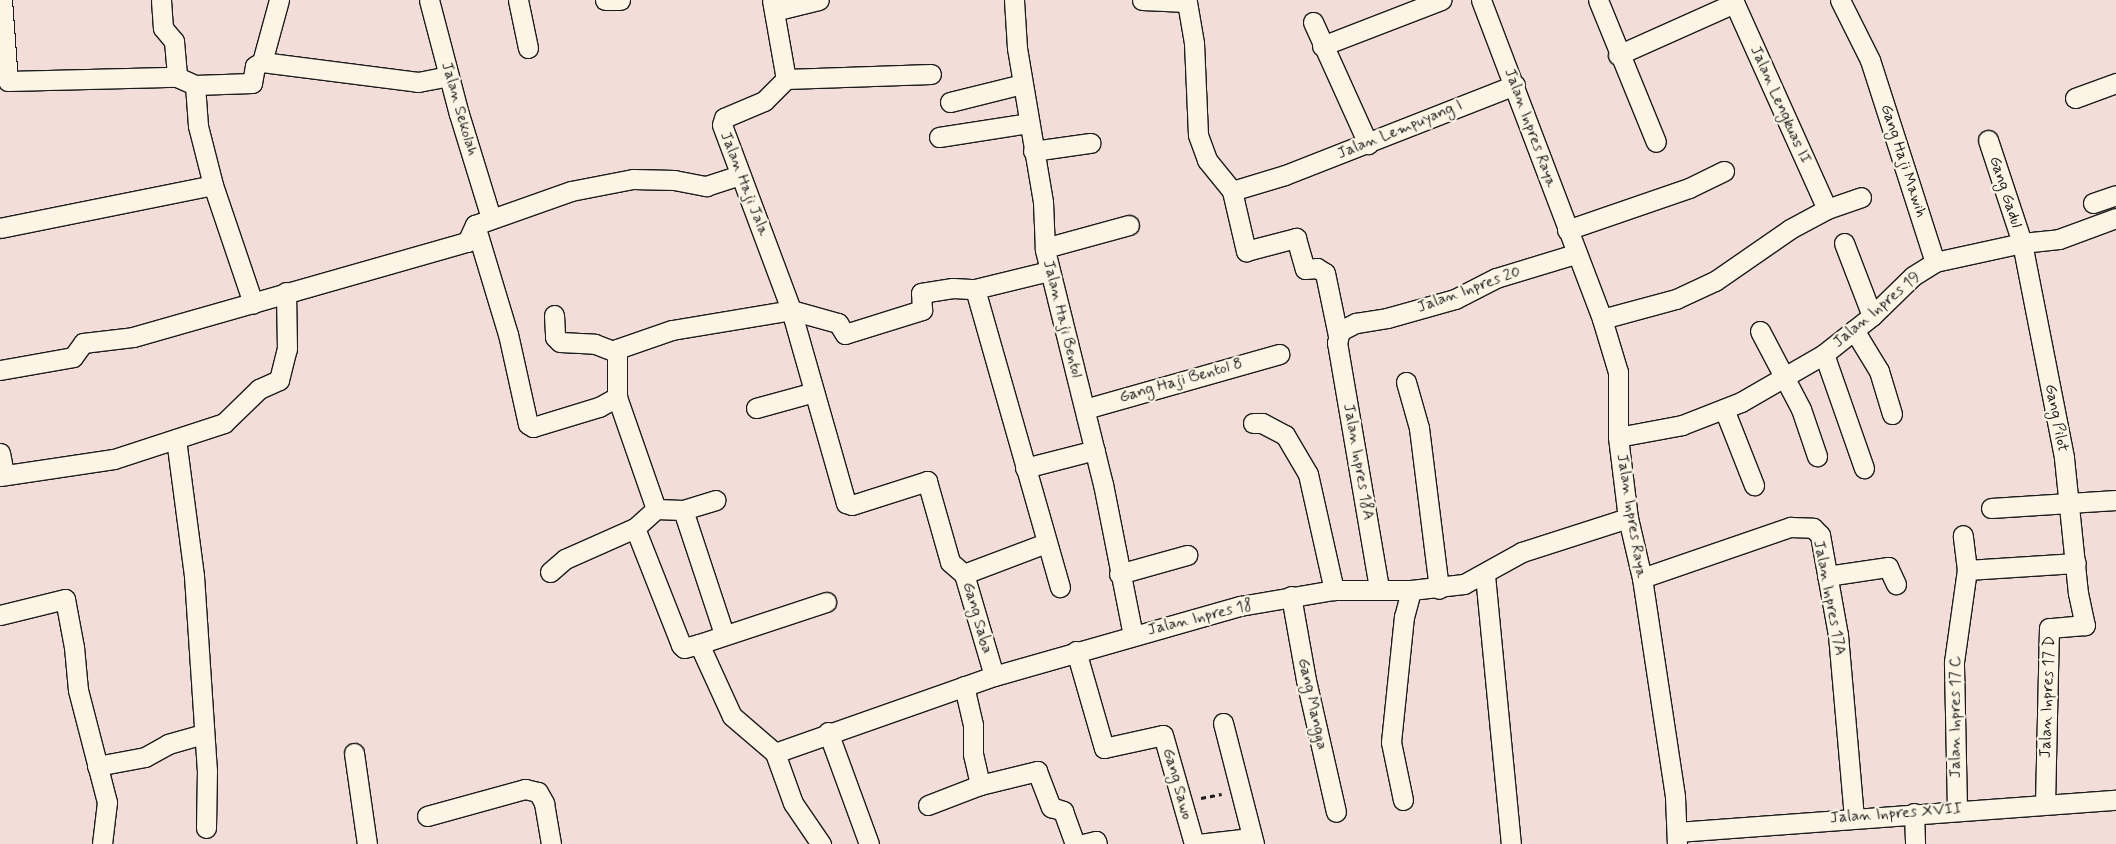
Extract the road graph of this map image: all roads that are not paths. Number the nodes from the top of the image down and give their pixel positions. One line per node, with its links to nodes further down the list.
1 (2, 0): 18 (street)
2 (161, 0): 25 (street)
3 (279, 0): 22 (street)
4 (432, 0): 24 (street, Jalan Sekolah)
5 (518, 0): 20 (street)
6 (605, 0): 7 (street)
7 (620, 0)
8 (819, 0): 16 (street)
9 (1014, 0): 28 (street, Jalan Haji Bentol)
10 (1142, 0): 43 (street)
11 (1441, 0): 19 (street)
12 (1481, 0): 30 (street, Jalan Inpres Raya)
13 (1598, 0): 21 (street)
14 (1840, 0): 57 (street, Gang Haji Mawih)
15 (1733, 1): 21 (street); 47 (street, Jalan Lengkuas II)
16 (773, 6): 26 (street)
17 (1313, 22): 19 (street)
18 (2, 27): 25 (street)
19 (1322, 46): 38 (street)
20 (528, 48)
21 (1618, 55): 36 (street)
22 (262, 62): 24 (street); 29 (street)
23 (931, 74): 26 (street)
24 (448, 76): 49 (street, Jalan Sekolah)
25 (177, 77): 29 (street)
26 (786, 79): 41 (street, Jalan Haji Jala)
27 (2116, 83): 31 (street)
28 (1022, 84): 32 (street); 33 (street, Jalan Haji Bentol)
29 (195, 85): 42 (street)
30 (1515, 85): 38 (street, Jalan Lempuyang I); 52 (street, Jalan Inpres Raya)
31 (2075, 98)
32 (950, 102)
33 (1028, 123): 34 (street); 39 (street, Jalan Haji Bentol)
34 (939, 138)
35 (1988, 140): 54 (street, Gang Gadul)
36 (1656, 142)
37 (1090, 143): 39 (street)
38 (1368, 144): 43 (street, Jalan Lempuyang I)
39 (1033, 152): 55 (street, Jalan Haji Bentol)
40 (1724, 171): 52 (street)
41 (739, 175): 49 (street); 62 (street, Jalan Haji Jala)
42 (214, 186): 51 (street); 61 (street)
43 (1232, 191): 68 (street, Jalan Inpres 18A)
44 (2116, 195): 46 (street)
45 (1861, 197): 47 (street)
46 (2093, 203)
47 (1827, 209): 65 (street)
48 (2116, 218): 54 (street, Jalan Inpres 19)
49 (483, 222): 60 (street); 76 (street, Jalan Sekolah)
50 (1130, 225): 55 (street)
51 (0, 228)
52 (1567, 230): 56 (street, Jalan Inpres Raya)
53 (1844, 242): 64 (street)
54 (2022, 243): 57 (street, Jalan Inpres 19); 94 (street, Gang Pilot)
55 (1045, 248): 58 (street, Jalan Haji Bentol)
56 (1575, 254): 65 (street, Jalan Inpres Raya); 68 (street, Jalan Inpres 20)
57 (1935, 262): 64 (street, Jalan Inpres 19)
58 (1049, 271): 59 (street); 78 (street, Jalan Haji Bentol)
59 (975, 289): 62 (street); 87 (street)
60 (286, 292): 61 (street); 83 (street)
61 (253, 303): 72 (street)
62 (791, 310): 69 (street); 75 (street, Jalan Haji Jala)
63 (554, 315): 69 (street)
64 (1872, 316): 66 (street, Jalan Inpres 19)
65 (1602, 319): 82 (street, Jalan Inpres Raya)
66 (1854, 330): 71 (street, Jalan Inpres 19); 80 (street)
67 (1760, 332): 73 (street)
68 (1338, 336): 114 (street, Jalan Inpres 18A)
69 (616, 352): 76 (street)
70 (1278, 354): 78 (street, Gang Haji Bentol 8)
71 (1824, 354): 73 (street, Jalan Inpres 19); 88 (street)
72 (0, 370)
73 (1783, 378): 79 (street, Jalan Inpres 19); 86 (street)
74 (1406, 382): 115 (street)
75 (814, 392): 77 (street); 90 (street, Jalan Haji Jala)
76 (617, 397): 96 (street)
77 (756, 408)
78 (1085, 409): 84 (street, Jalan Haji Bentol)
79 (1724, 409): 82 (street, Jalan Inpres 19); 91 (street)
80 (1892, 414)
81 (1253, 423): 111 (street)
82 (1618, 437): 98 (street, Jalan Inpres Raya)
83 (176, 439): 89 (street); 129 (street)
84 (1095, 450): 87 (street); 107 (street, Jalan Haji Bentol)
85 (0, 453): 89 (street)
86 (1817, 456)
87 (1025, 468): 101 (street)
88 (1864, 468)
89 (2, 475)
90 (925, 480): 106 (street, Gang Saba)
91 (1754, 484)
92 (715, 500): 97 (street)
93 (2116, 500): 94 (street)
94 (2070, 505): 95 (street); 103 (street, Gang Pilot)
95 (1991, 508)
96 (656, 509): 97 (street); 99 (street)
97 (683, 510): 121 (street)
98 (1628, 518): 108 (street, Jalan Inpres 18); 110 (street, Jalan Inpres Raya)
99 (635, 528): 105 (street); 123 (street)
100 (1963, 535): 104 (street, Jalan Inpres 17 C)
101 (1046, 543): 106 (street); 113 (street)
102 (1187, 555): 107 (street)
103 (2076, 563): 104 (street); 117 (street, Gang Pilot)
104 (1967, 570): 138 (street, Jalan Inpres 17 C)
105 (550, 572)
106 (964, 574): 125 (street, Gang Saba)
107 (1119, 574): 122 (street, Jalan Haji Bentol)
108 (1485, 575): 115 (street, Jalan Inpres 18); 155 (street)
109 (1827, 576): 110 (street, Jalan Inpres 17A); 112 (street); 142 (street, Jalan Inpres 17A)
110 (1642, 578): 144 (street, Jalan Inpres Raya)
111 (1332, 582): 114 (street, Jalan Inpres 18); 118 (street, Jalan Inpres 18)
112 (1896, 584)
113 (1060, 587)
114 (1379, 588): 116 (street, Jalan Inpres 18)
115 (1439, 589): 116 (street, Jalan Inpres 18)
116 (1411, 590): 134 (street)
117 (2078, 594): 136 (street, Jalan Inpres 17 D)
118 (1291, 596): 122 (street, Jalan Inpres 18); 139 (street, Gang Mangga)
119 (826, 602): 121 (street)
120 (0, 616): 132 (street)
121 (724, 634): 123 (street)
122 (1133, 635): 124 (street, Jalan Inpres 18)
123 (699, 644): 131 (street)
124 (1076, 651): 125 (street, Jalan Inpres 18); 154 (street, Gang Sawo)
125 (994, 676): 126 (street, Jalan Inpres 18)
126 (964, 686): 128 (street, Jalan Inpres 18); 133 (street)
127 (1223, 723): 145 (street)
128 (828, 732): 131 (street, Jalan Inpres 18); 150 (street)
129 (204, 734): 132 (street); 143 (street)
130 (354, 753): 148 (street)
131 (775, 753): 146 (street)
132 (97, 766): 147 (street)
133 (980, 785): 137 (street); 151 (street)
134 (1404, 800)
135 (2116, 800): 136 (street, Jalan Inpres XVII)
136 (2045, 804): 138 (street, Jalan Inpres XVII)
137 (928, 805)
138 (1957, 810): 140 (street, Jalan Inpres XVII)
139 (1336, 812)
140 (1914, 813): 142 (street, Jalan Inpres XVII); 156 (street)
141 (428, 816): 149 (street)
142 (1854, 818): 144 (street, Jalan Inpres XVII)
143 (206, 828)
144 (1677, 838)
145 (1253, 841): 154 (street)
146 (813, 842)
147 (102, 844)
148 (367, 844)
149 (551, 844)
150 (869, 844)
151 (1076, 844)
152 (1083, 844): 153 (street)
153 (1097, 844)
154 (1196, 844)
155 (1511, 844)
156 (1915, 844)

